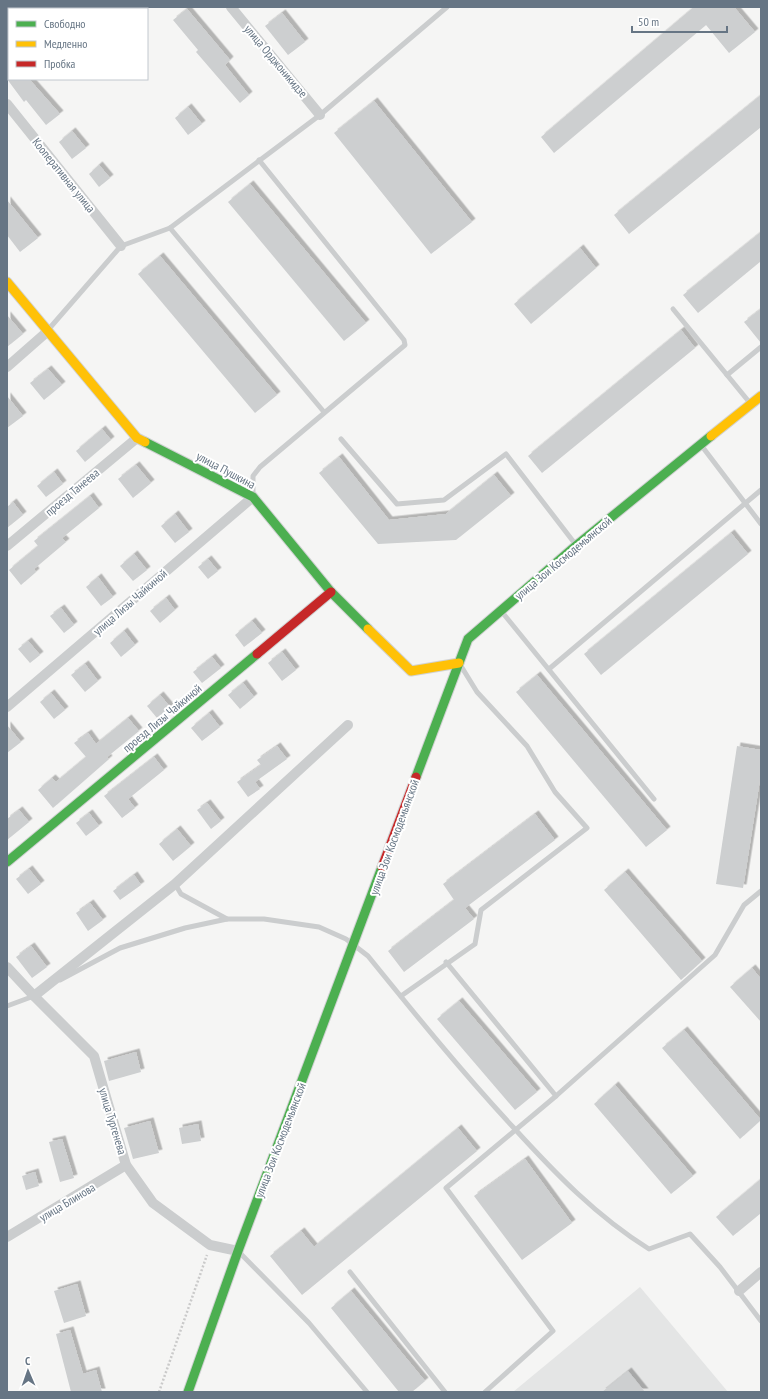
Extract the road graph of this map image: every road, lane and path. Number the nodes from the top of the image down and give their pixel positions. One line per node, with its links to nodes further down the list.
1 (231, 7): 4 (street, улица Орджоникидзе)
2 (447, 7): 4 (lane)
3 (7, 104): 7 (street, Кооперативная улица)
4 (320, 114): 5 (lane)
5 (259, 160): 6 (lane); 16 (lane)
6 (170, 228): 7 (lane); 16 (lane)
7 (121, 246): 10 (lane)
8 (7, 282): 10 (street, улица Пушкина)
9 (672, 309): 13 (lane)
10 (48, 331): 12 (street); 17 (street, улица Пушкина)
11 (761, 347): 13 (lane)
12 (7, 367)
13 (727, 375): 15 (lane)
14 (761, 396): 15 (street, улица Зои Космодемьянской)
15 (751, 404): 19 (street, улица Зои Космодемьянской)
16 (324, 412): 21 (lane)
17 (137, 438): 21 (street, улица Пушкина); 25 (street, проезд Танеева)
18 (341, 438): 24 (lane)
19 (701, 445): 22 (lane); 24 (street, улица Зои Космодемьянской)
20 (761, 490): 22 (lane)
21 (253, 497): 26 (street, улица Пушкина); 30 (street, улица Лизы Чайкиной)
22 (745, 503): 23 (lane); 29 (lane)
23 (761, 524)
24 (577, 545): 27 (street, улица Зои Космодемьянской)
25 (7, 546)
26 (331, 592): 28 (street, улица Пушкина); 33 (street, проезд Лизы Чайкиной)
27 (500, 609): 28 (street, улица Зои Космодемьянской); 29 (lane)
28 (459, 663): 37 (street, улица Зои Космодемьянской); 38 (lane)
29 (548, 669): 32 (lane)
30 (7, 707)
31 (348, 725): 34 (street)
32 (654, 799)
33 (7, 862)
34 (175, 884): 36 (lane); 40 (street)
35 (761, 891): 43 (lane)
36 (227, 919): 37 (lane); 40 (lane)
37 (353, 946): 41 (lane); 48 (street, улица Зои Космодемьянской)
38 (446, 962): 41 (lane); 43 (lane)
39 (7, 967): 40 (street, улица Тургенева)
40 (34, 996): 42 (lane); 45 (street, улица Тургенева)
41 (401, 996): 44 (lane)
42 (7, 1006)
43 (556, 1096): 44 (lane)
44 (516, 1130): 51 (lane); 57 (lane)
45 (126, 1165): 46 (street, улица Блинова); 47 (street, улица Тургенева)
46 (7, 1237)
47 (210, 1245): 48 (street, улица Тургенева); 53 (path)
48 (238, 1251): 54 (street, улица Зои Космодемьянской); 55 (lane)
49 (350, 1272): 56 (lane)
50 (761, 1272): 51 (street)
51 (739, 1291): 52 (lane)
52 (761, 1321)
53 (159, 1392)
54 (188, 1392)
55 (367, 1392)
56 (445, 1392)
57 (485, 1392)

